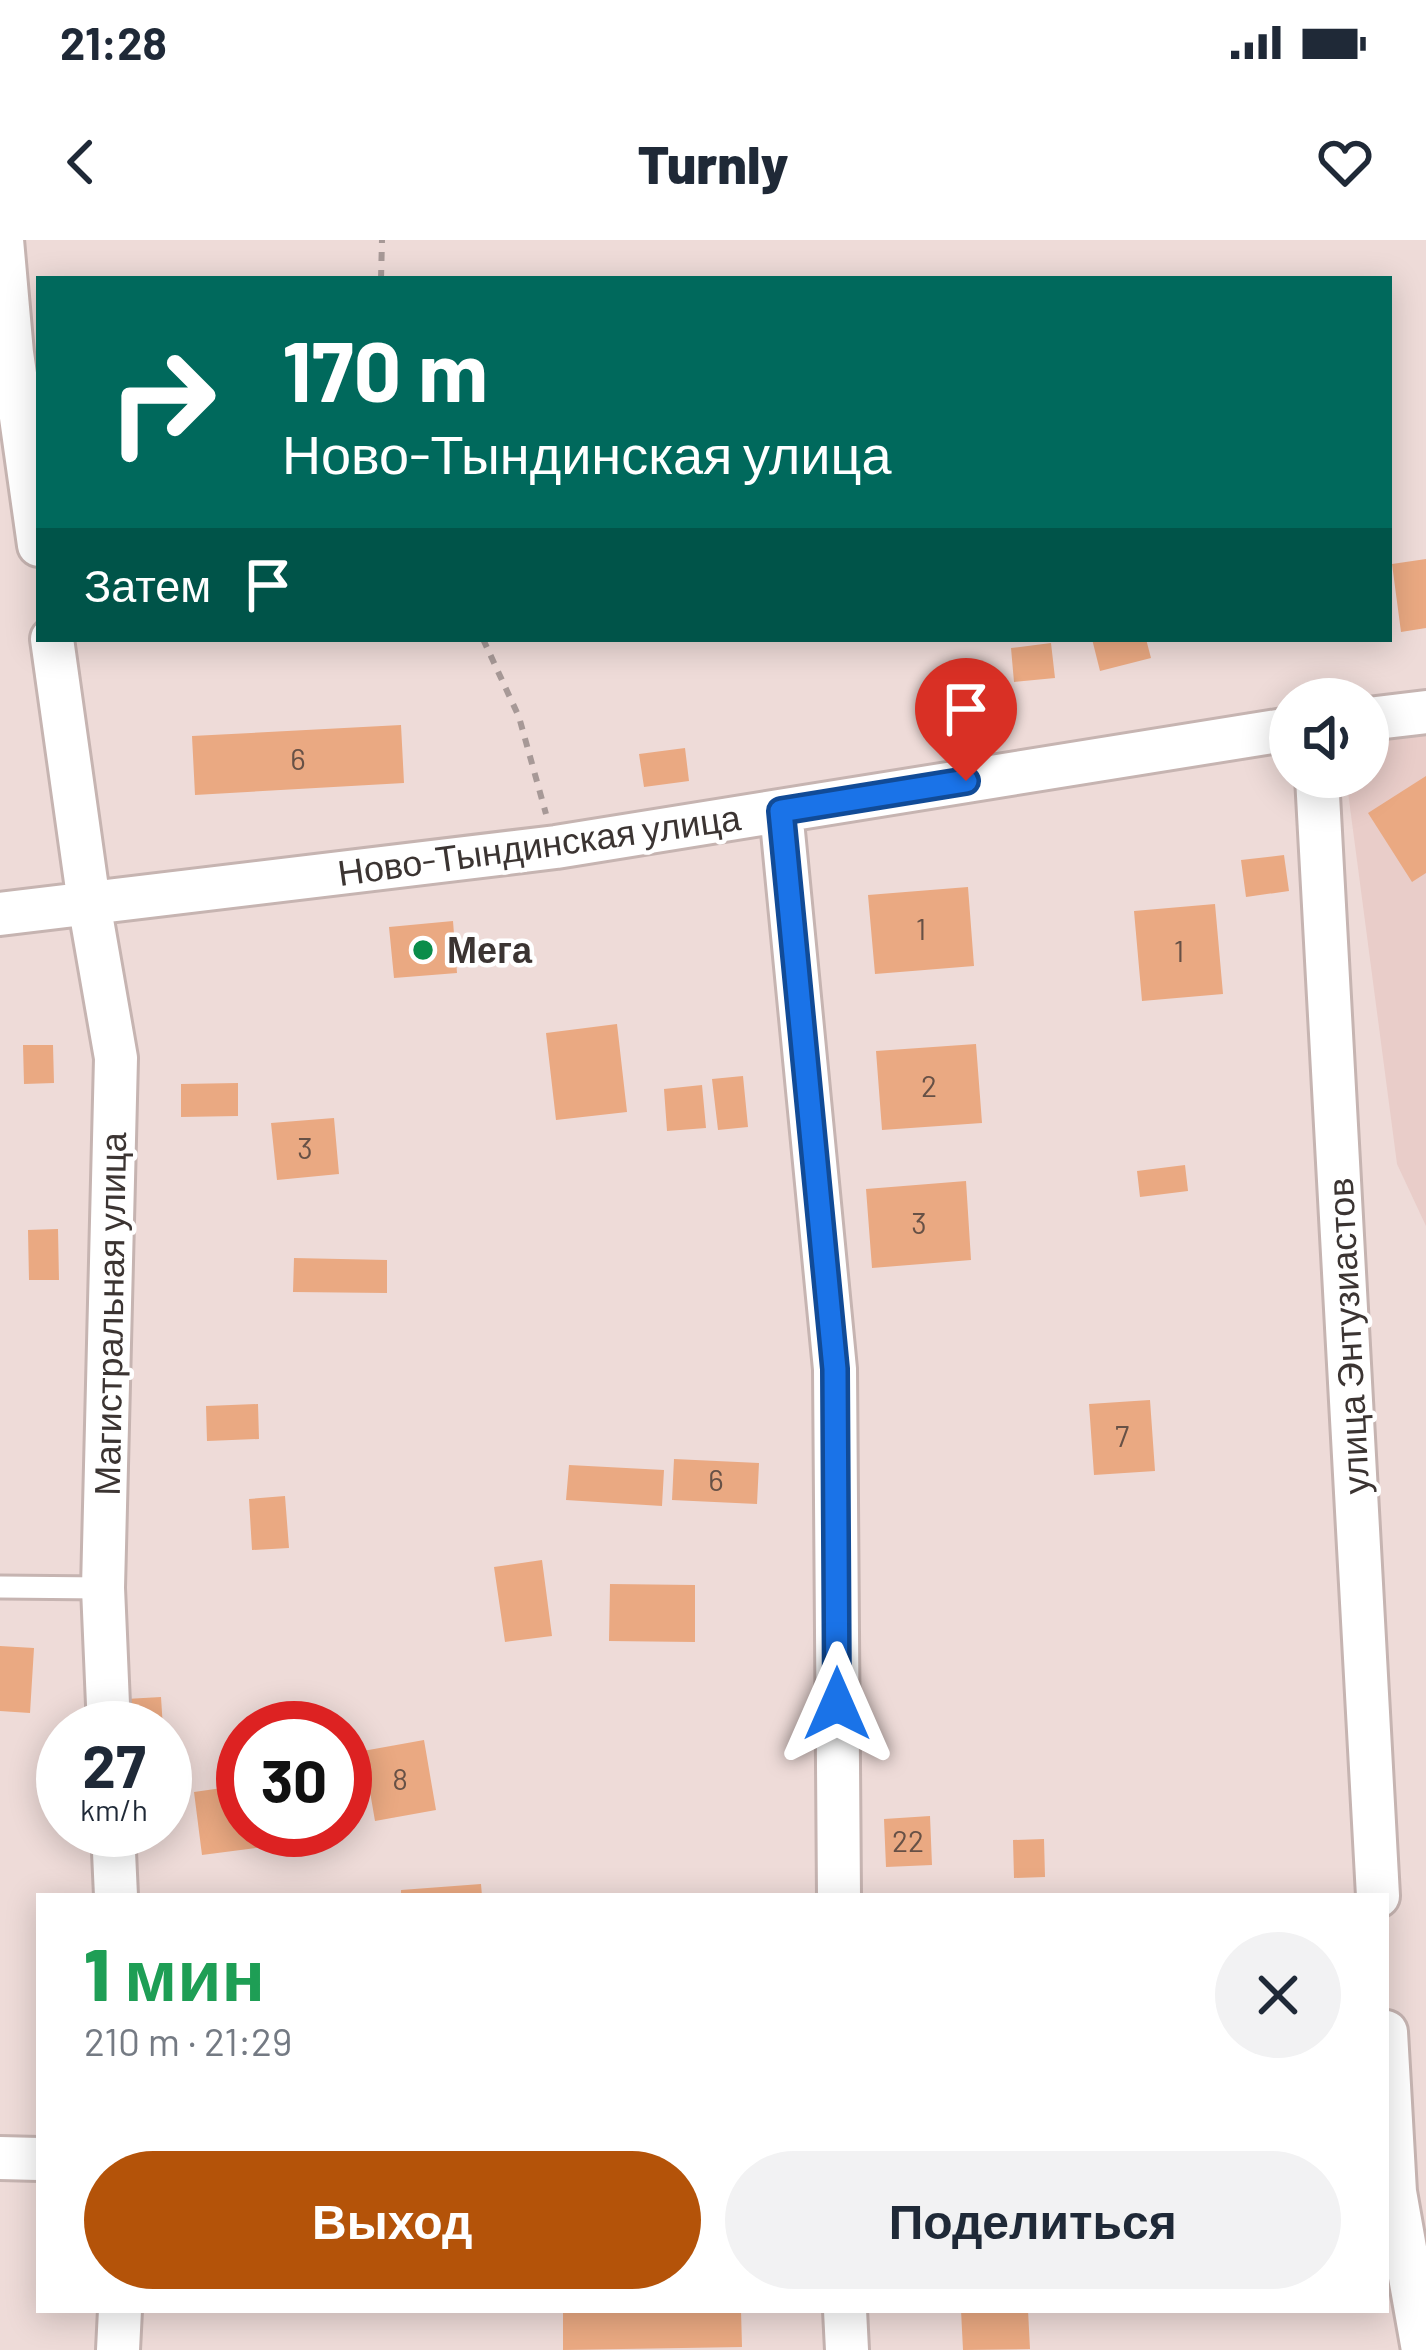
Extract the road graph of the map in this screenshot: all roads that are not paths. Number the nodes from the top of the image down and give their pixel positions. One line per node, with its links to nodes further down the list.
1 (2, 240): 2 (street)
2 (36, 524)
3 (52, 642): 9 (street, Магистральная улица)
4 (1426, 712): 5 (street)
5 (1389, 716)
6 (1269, 732): 8 (street, Ново-Тындинская улица)
7 (1318, 798): 17 (street, улица Энтузиастов)
8 (781, 811): 9 (street, Ново-Тындинская улица); 16 (street)
9 (89, 903): 10 (street, Ново-Тындинская улица); 12 (street, Магистральная улица)
10 (0, 914)
11 (0, 1587): 12 (lane)
12 (103, 1588): 13 (street, Магистральная улица)
13 (108, 1701)
14 (114, 1857): 15 (street)
15 (116, 1893)
16 (839, 1893)
17 (1378, 1893)
18 (1389, 2151): 21 (street)
19 (0, 2158): 20 (street)
20 (36, 2159)
21 (1390, 2191): 26 (street)
22 (120, 2313): 24 (street)
23 (845, 2313): 25 (street)
24 (118, 2350)
25 (847, 2350)
26 (1423, 2350)

